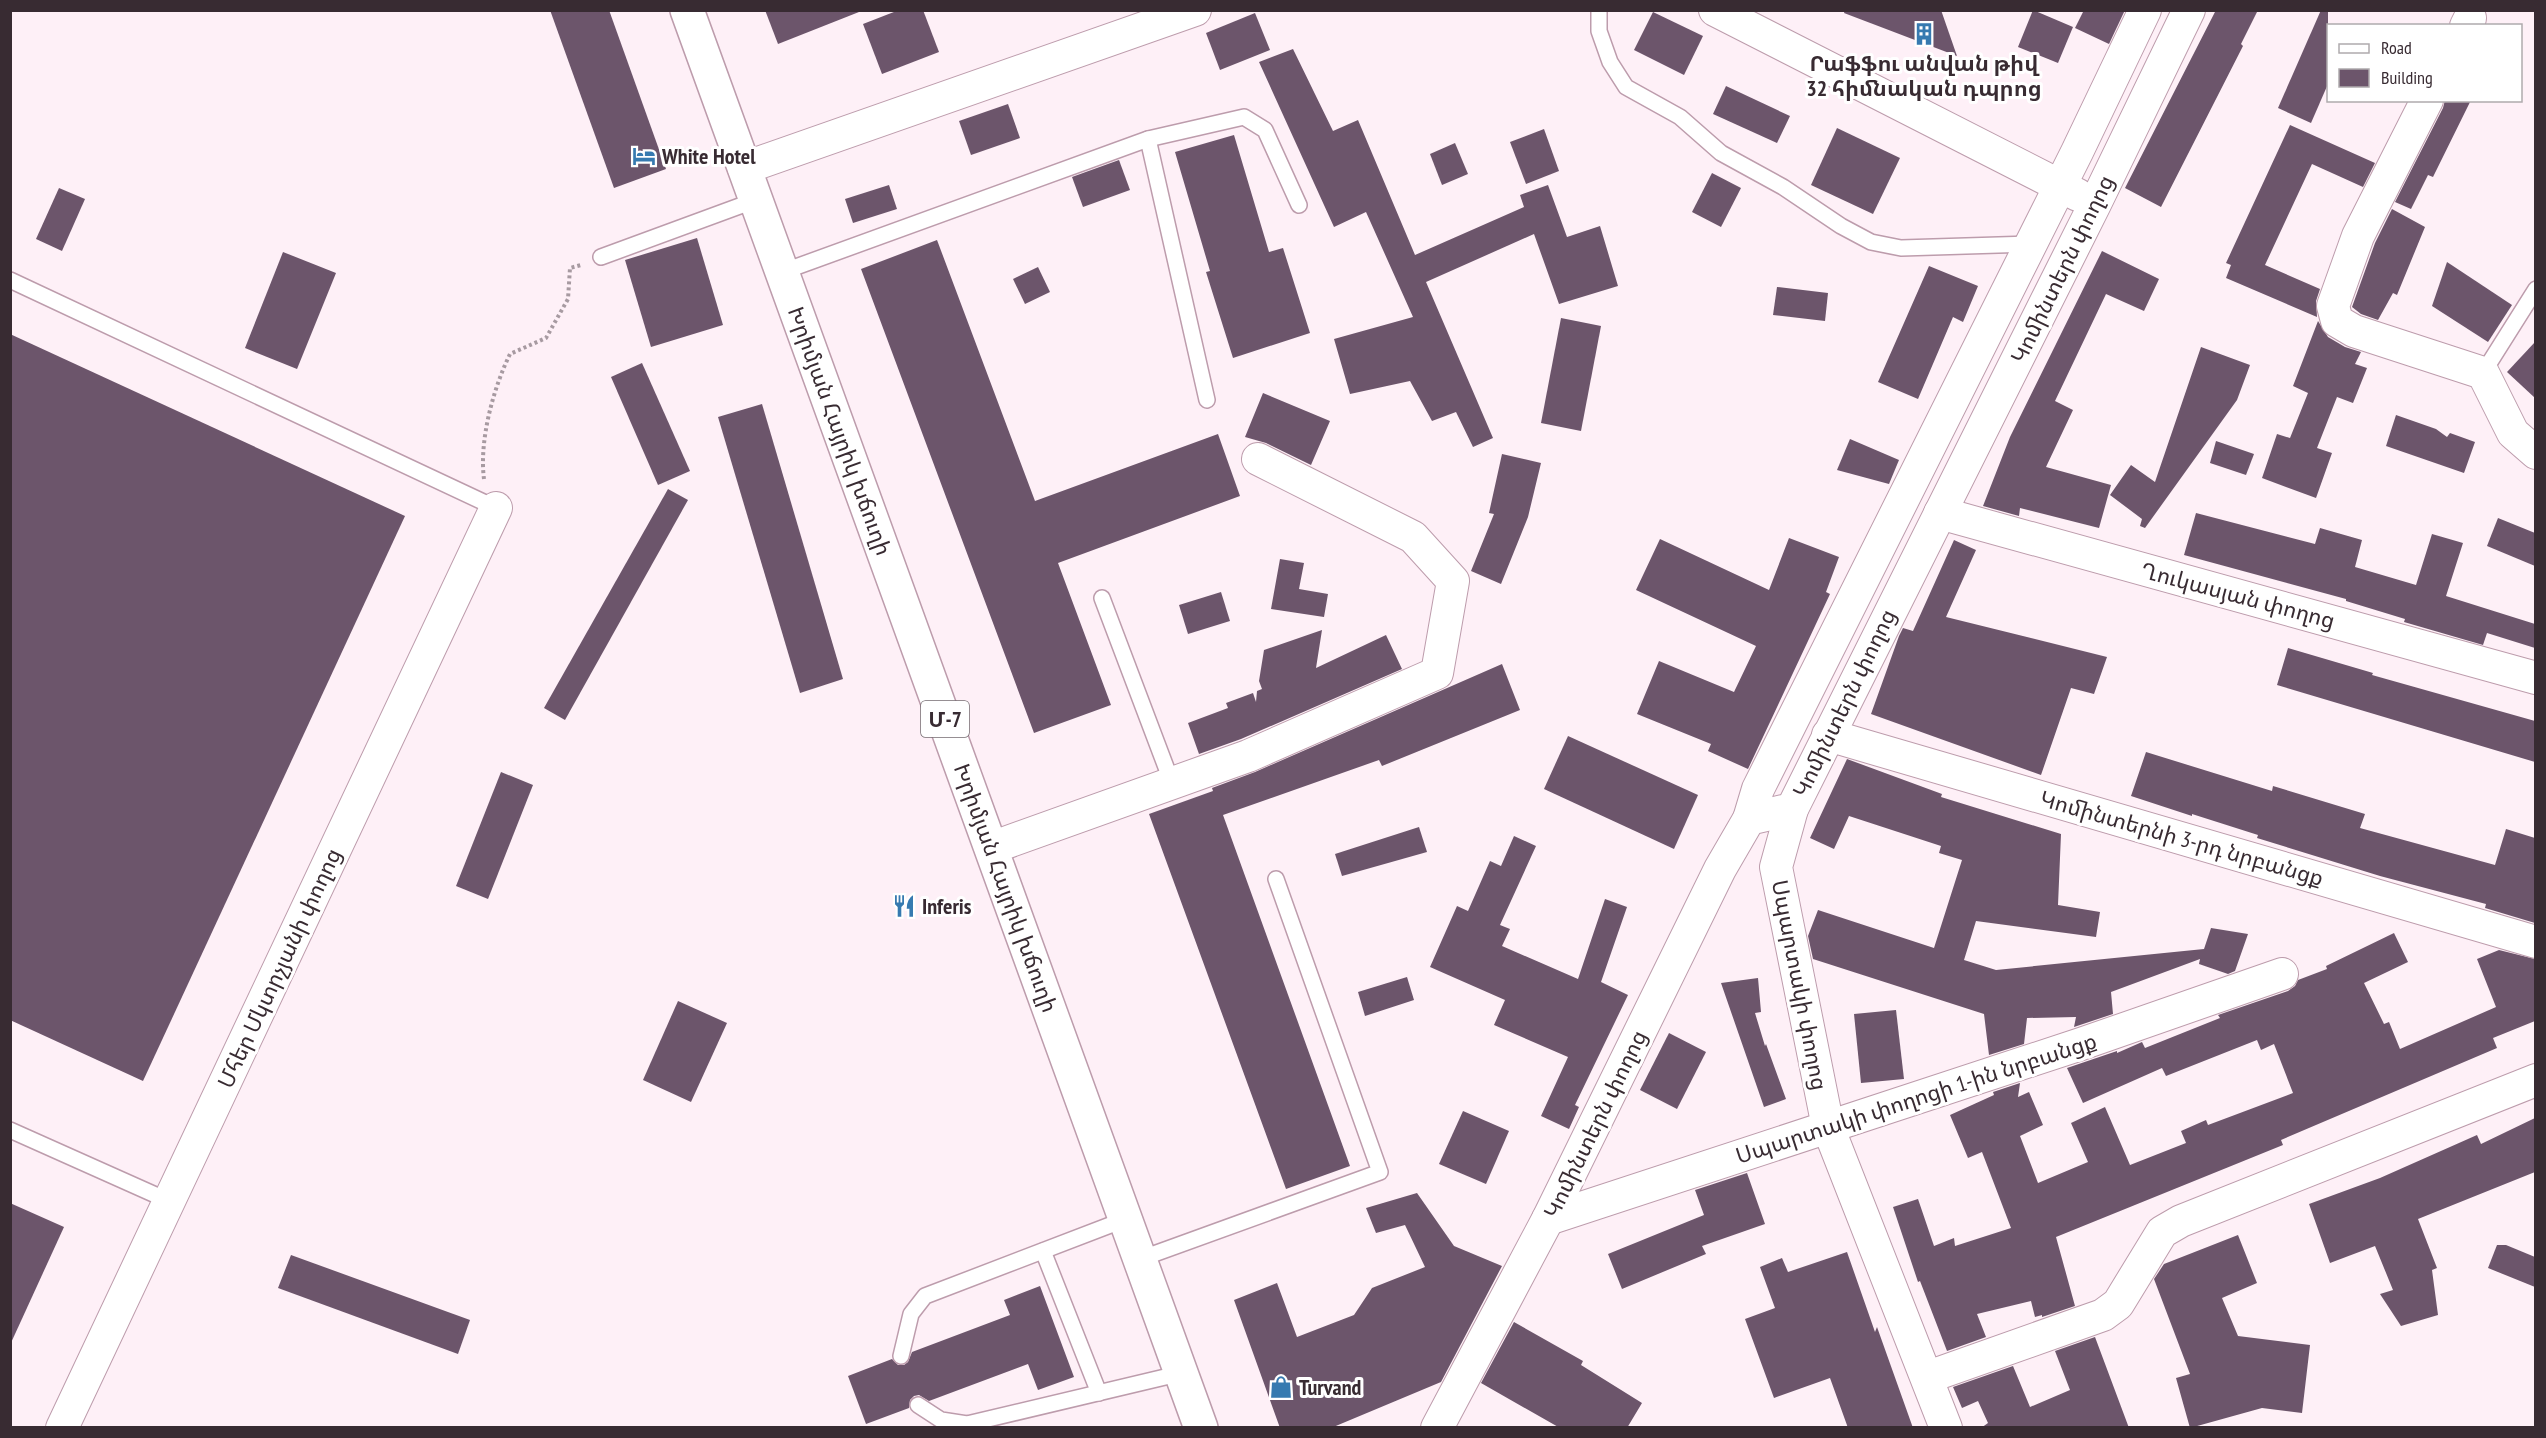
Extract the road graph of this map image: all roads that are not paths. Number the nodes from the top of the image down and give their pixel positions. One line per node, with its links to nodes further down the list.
1 (687, 10): 10 (highway, Խրիմյան Հայրիկ խճուղի / Մ-7)
2 (1194, 10): 7 (street)
3 (1599, 10): 15 (lane)
4 (1715, 10): 11 (street)
5 (2145, 10): 11 (street)
6 (2189, 10): 13 (street, Կոմինտերն փողոց)
7 (1155, 17): 10 (street)
8 (2426, 102): 20 (street)
9 (1148, 139): 14 (lane); 17 (lane); 21 (lane)
10 (744, 168): 12 (highway, Խրիմյան Հայրիկ խճուղի / Մ-7)
11 (2060, 186): 13 (street); 15 (street)
12 (756, 200): 16 (lane); 17 (highway, Խրիմյան Հայրիկ խճուղի / Մ-7)
13 (2095, 204): 25 (street, Կոմինտերն փողոց)
14 (1299, 205)
15 (2031, 244): 31 (street)
16 (601, 257)
17 (782, 272): 32 (highway, Խրիմյան Հայրիկ խճուղի / Մ-7)
18 (10, 280): 24 (lane)
19 (2535, 289): 20 (lane)
20 (2482, 373): 22 (street)
21 (1207, 400)
22 (2535, 453)
23 (1258, 459): 29 (street)
24 (491, 506): 39 (street, Մհեր Մկտրչյանի փողոց)
25 (1940, 513): 27 (street, Ղուկասյան փողոց); 28 (street, Կոմինտերն փողոց)
26 (1102, 598): 29 (lane)
27 (2535, 678)
28 (1828, 735): 30 (street, Կոմինտերն փողոց); 34 (street, Կոմինտերնի 3-րդ նրբանցք)
29 (1172, 783): 32 (street)
30 (1792, 809): 31 (street, Կոմինտերն փողոց); 37 (street, Սպարտակի փողոց)
31 (1749, 819): 41 (street, Կոմինտերն փողոց)
32 (992, 848): 40 (highway, Խրիմյան Հայրիկ խճուղի / Մ-7)
33 (1276, 879): 43 (lane)
34 (2535, 942)
35 (2282, 974): 37 (street, Սպարտակի փողոցի 1-ին նրբանցք)
36 (2535, 1080): 46 (street)
37 (1828, 1127): 41 (street, Սպարտակի փողոցի 1-ին նրբանցք); 46 (street, Սպարտակի փողոց)
38 (10, 1130): 39 (lane)
39 (169, 1201): 49 (street, Մհեր Մկտրչյանի փողոց)
40 (1126, 1219): 42 (lane); 43 (highway, Խրիմյան Հայրիկ խճուղի / Մ-7)
41 (1548, 1219): 51 (street, Կոմինտերն փողոց)
42 (1043, 1251): 44 (lane); 47 (lane)
43 (1140, 1259): 45 (highway, Խրիմյան Հայրիկ խճուղի / Մ-7)
44 (902, 1356)
45 (1182, 1374): 47 (lane); 50 (highway, Խրիմյան Հայրիկ խճուղի / Մ-7)
46 (1928, 1377): 52 (street, Սպարտակի փողոց)
47 (1099, 1393): 48 (lane)
48 (918, 1405)
49 (62, 1428)
50 (1201, 1428)
51 (1437, 1428)
52 (1946, 1428)

